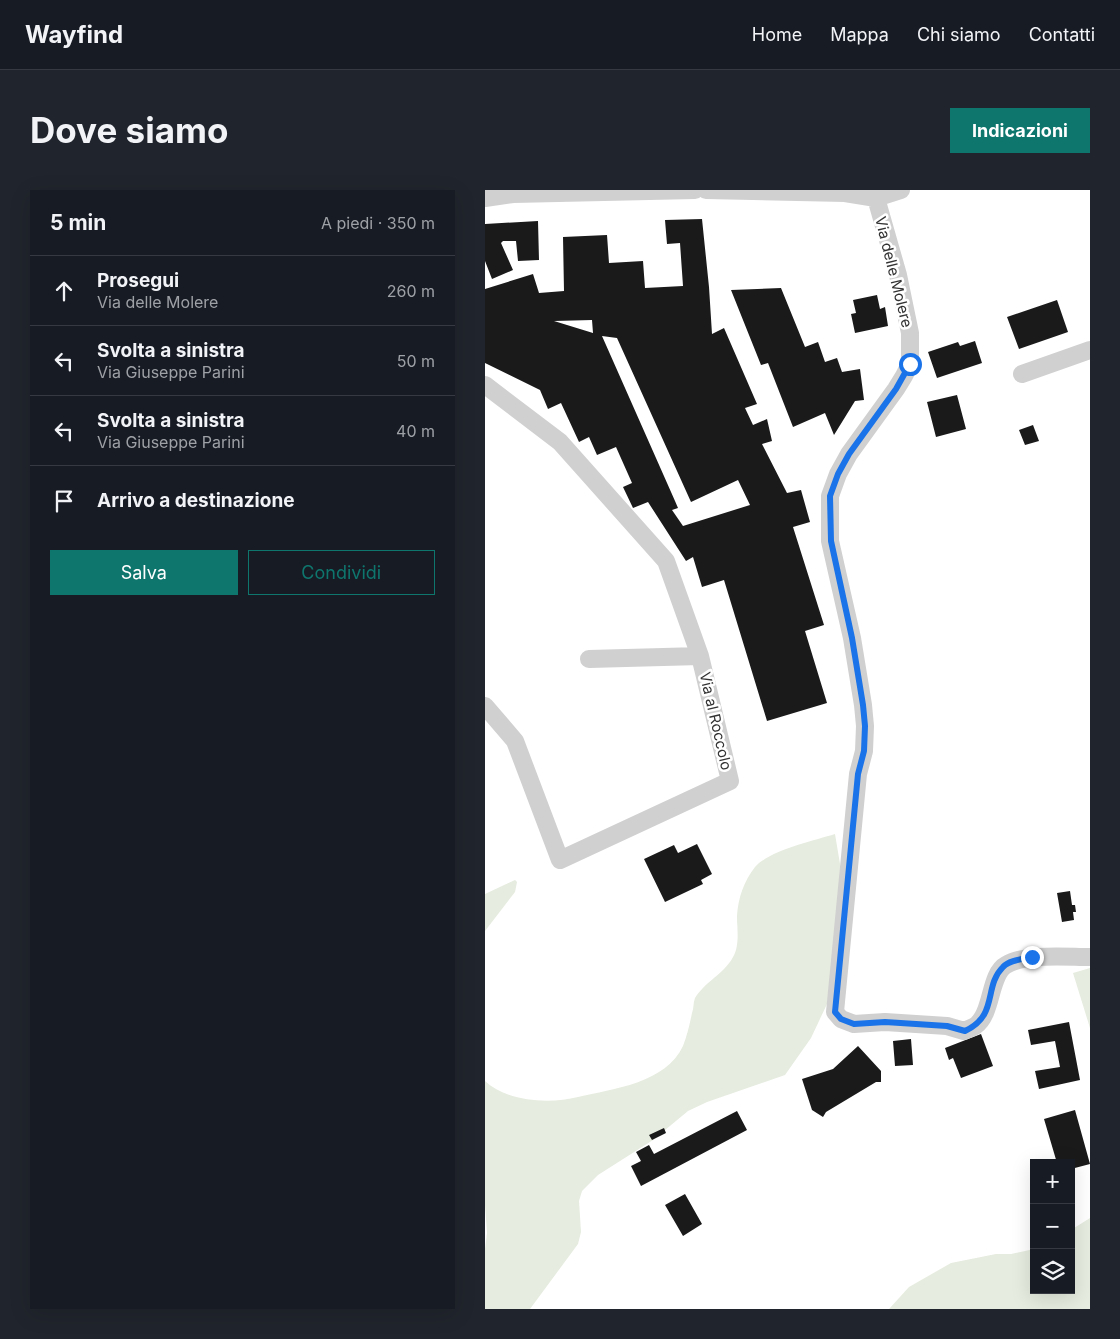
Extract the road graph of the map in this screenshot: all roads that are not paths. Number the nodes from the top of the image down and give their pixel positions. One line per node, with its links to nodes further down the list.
1 (695, 190): 4 (street)
2 (706, 190): 6 (street)
3 (901, 190): 6 (street)
4 (638, 191): 5 (street)
5 (485, 198)
6 (876, 198): 13 (street, Via delle Molere)
7 (1090, 350): 8 (street)
8 (1022, 374)
9 (485, 385): 10 (street, Via al Roccolo)
10 (700, 656): 11 (street); 12 (street, Via al Roccolo)
11 (589, 659)
12 (485, 706)
13 (1090, 957)

